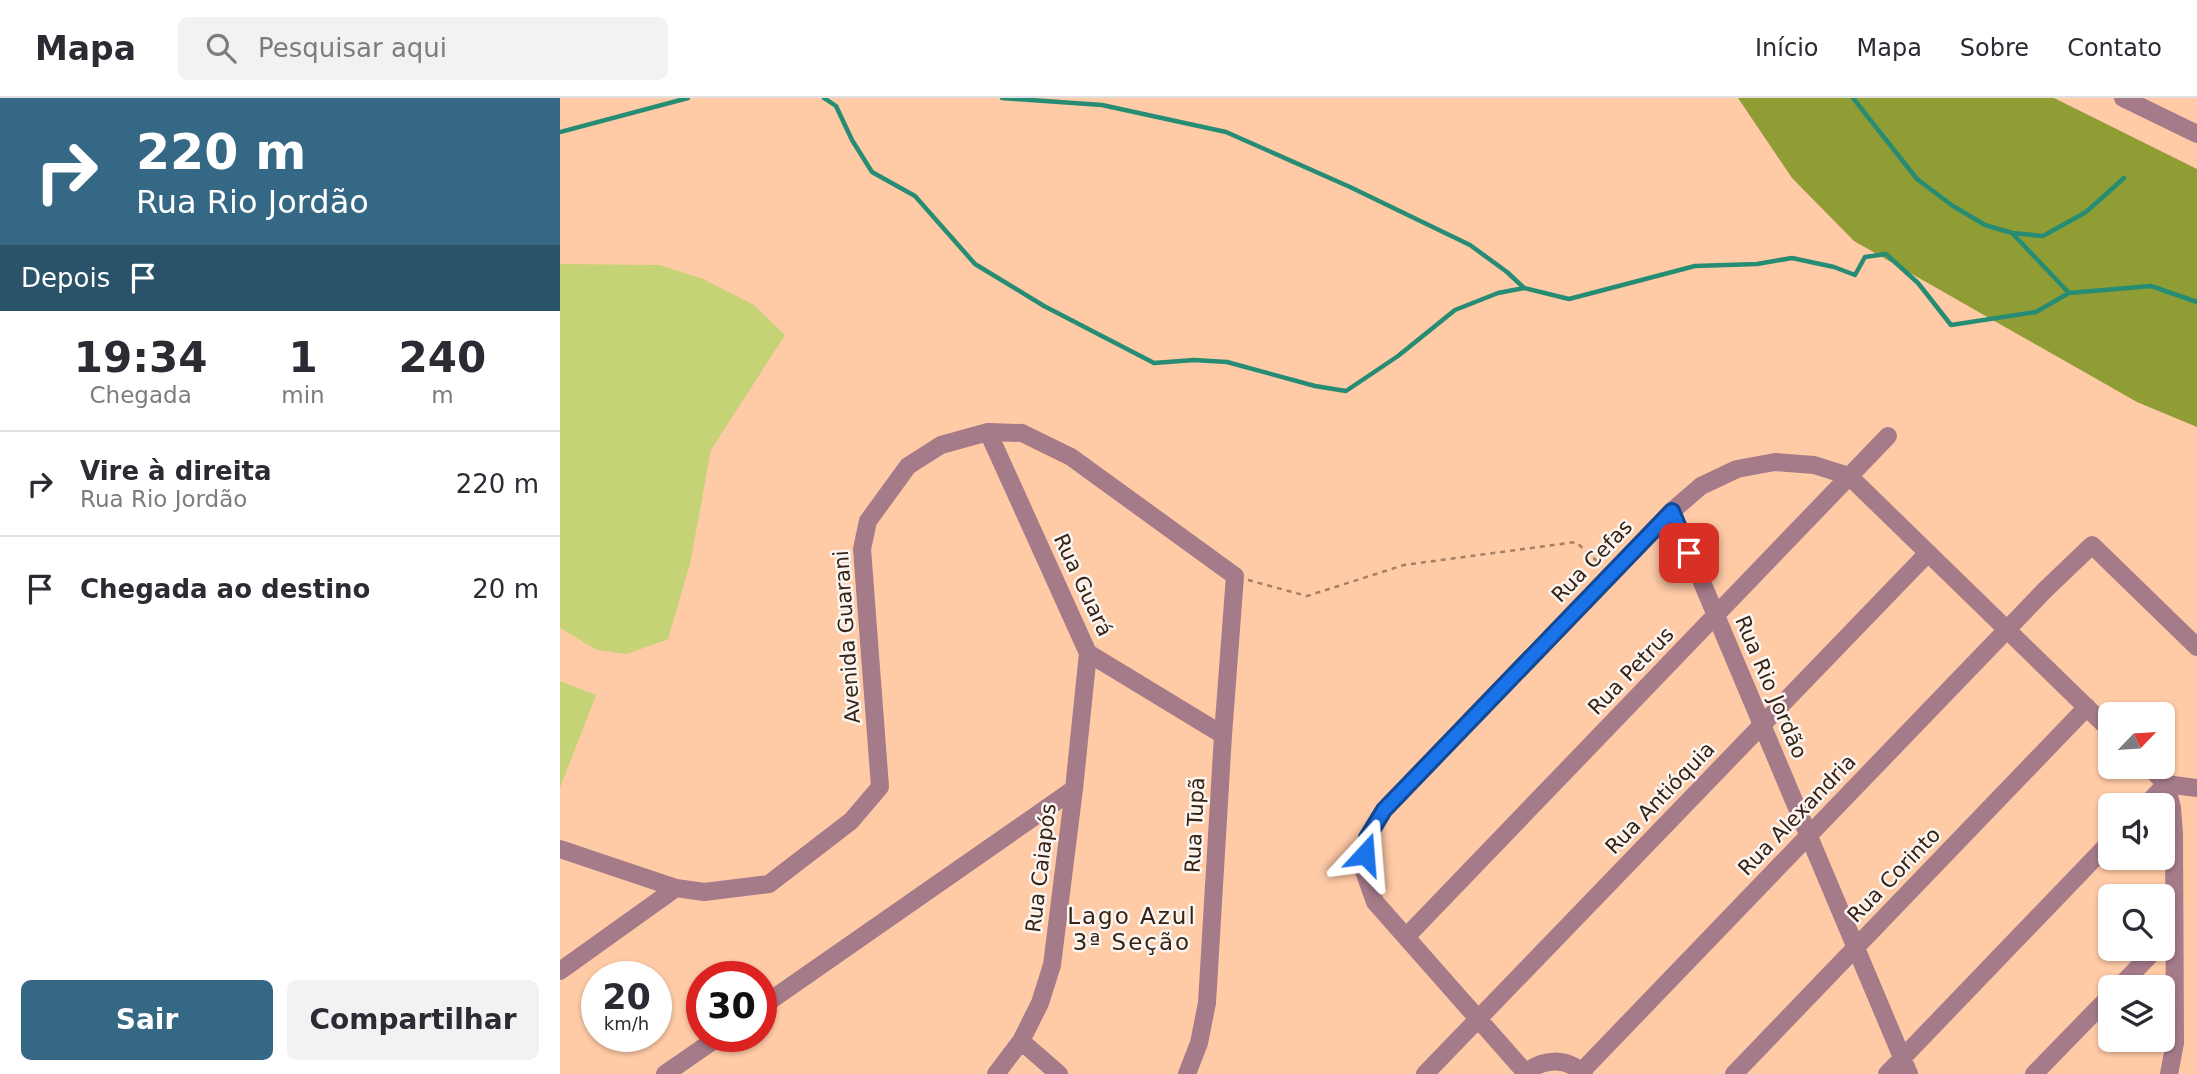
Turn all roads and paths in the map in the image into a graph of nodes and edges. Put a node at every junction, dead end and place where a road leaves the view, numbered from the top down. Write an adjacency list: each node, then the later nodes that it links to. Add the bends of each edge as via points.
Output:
1 (2123, 98): 2 (street)
2 (2197, 134)
3 (988, 432): 9 (street, Avenida Guarani, via 1022,433 1071,457); 13 (street, Rua Guará); 27 (street, Avenida Guarani, via 941,445 908,466 868,521 862,549 880,787 851,821 769,884 704,892)
4 (1888, 436): 5 (street, Rua Petrus)
5 (1850, 476): 6 (street, Rua Cefas, via 1814,465 1775,462 1737,469 1701,486); 7 (street, Rua Cefas); 10 (street, Rua Petrus)
6 (1672, 511): 8 (street, Rua Cefas); 10 (street, Rua Rio Jordão)
7 (1928, 553): 11 (street, Rua Cefas); 16 (street, Rua Antióquia)
8 (1611, 574): 9 (path, via 1576,542 1404,565 1307,596); 28 (street, Rua Cefas, via 1384,810 1367,838 1363,871 1376,902)
9 (1235, 576): 17 (street, Rua Tupã)
10 (1716, 615): 16 (street, Rua Rio Jordão); 28 (street, Rua Petrus)
11 (2007, 630): 12 (street, Rua Alexandria, via 2092,545); 14 (street, Rua Cefas); 23 (street, Rua Alexandria)
12 (2197, 647)
13 (1088, 653): 17 (street, Rua Guará); 21 (street, Rua Caiapós)
14 (2087, 707): 15 (street, Rua Cefas); 29 (street, Rua Corinto)
15 (2098, 718)
16 (1762, 725): 23 (street, Rua Rio Jordão); 36 (street, Rua Antióquia)
17 (1223, 735): 45 (street, Rua Tupã, via 1207,1003)
18 (2161, 779): 19 (street)
19 (2166, 784): 20 (street); 22 (street); 26 (street, via 2174,834)
20 (2197, 788)
21 (1074, 789): 34 (street); 37 (street, Rua Caiapós, via 1052,965)
22 (2157, 793)
23 (1808, 836): 29 (street, Rua Rio Jordão); 40 (street, Rua Alexandria)
24 (560, 849): 27 (street, Avenida Guarani)
25 (2098, 855): 39 (street)
26 (2172, 884)
27 (676, 888): 32 (street)
28 (1406, 937): 36 (street, Rua Cefas)
29 (1856, 948): 39 (street, Rua Rio Jordão); 47 (street, Rua Corinto)
30 (2144, 961): 33 (street)
31 (2170, 961): 50 (street, via 2175,1043)
32 (560, 971)
33 (2131, 975)
34 (777, 996)
35 (2098, 1008): 49 (street)
36 (1478, 1019): 41 (street, Rua Cefas); 46 (street, Rua Antióquia)
37 (1021, 1041): 43 (street, Rua Caiapós); 44 (street)
38 (697, 1052): 42 (street)
39 (1906, 1066): 48 (street)
40 (1583, 1072): 41 (street, via 1559,1061 1547,1061)
41 (1524, 1073)
42 (665, 1074)
43 (996, 1074)
44 (1059, 1074)
45 (1187, 1074)
46 (1425, 1074)
47 (1734, 1074)
48 (1887, 1074)
49 (2034, 1074)
50 (2169, 1074)

